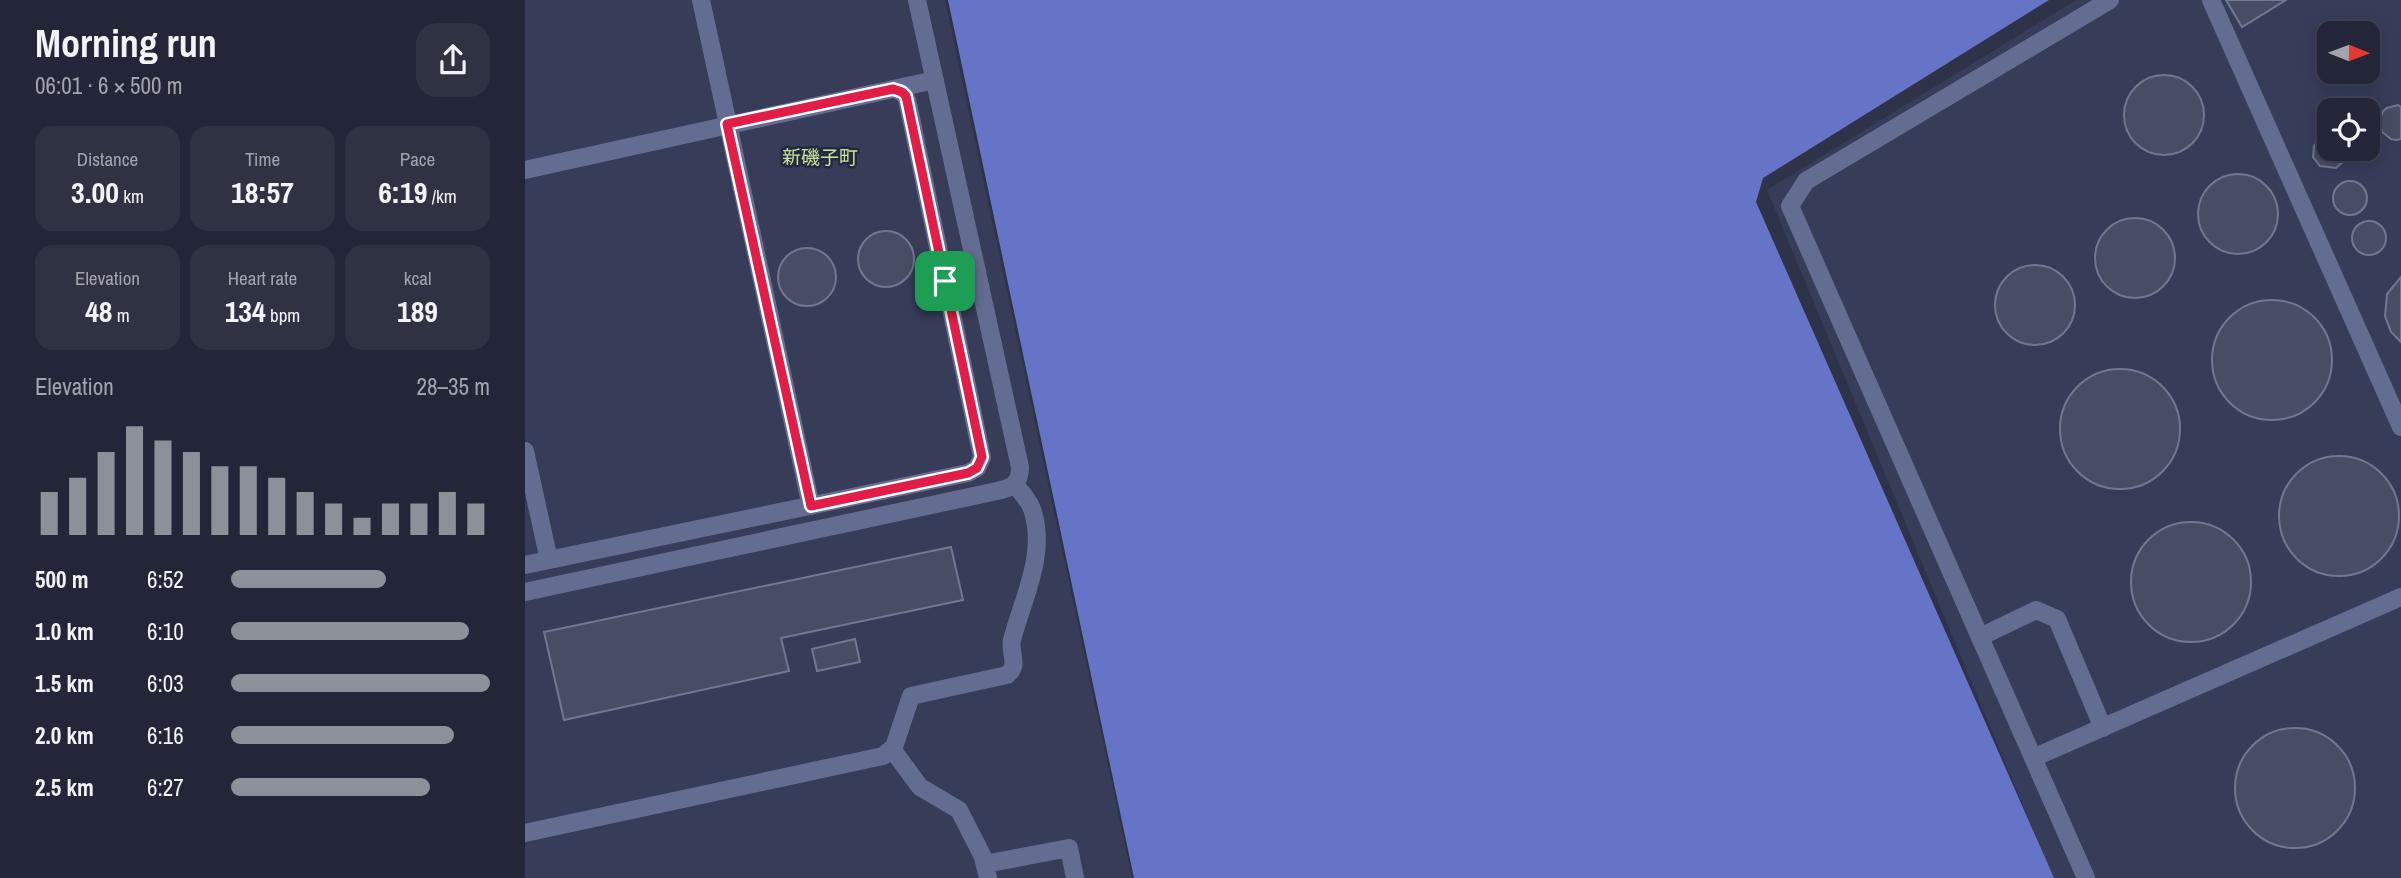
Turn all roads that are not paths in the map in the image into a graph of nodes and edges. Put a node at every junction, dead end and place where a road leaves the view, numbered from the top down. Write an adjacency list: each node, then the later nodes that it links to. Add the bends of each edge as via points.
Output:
1 (701, 0): 7 (street)
2 (917, 0): 5 (street)
3 (2110, 0): 17 (street, via 1807,181 1790,206)
4 (2211, 0): 9 (street)
5 (935, 80): 6 (street); 11 (street, via 1020,467)
6 (893, 89): 7 (street); 12 (street, via 906,96 982,457 968,473)
7 (727, 124): 8 (street); 12 (street)
8 (525, 170)
9 (2401, 427)
10 (525, 451): 13 (street)
11 (1016, 485): 15 (street); 19 (street, via 1033,509 1036,545 1027,598 1011,644 1013,671 911,696)
12 (811, 506): 13 (street)
13 (549, 561): 14 (street)
14 (525, 565)
15 (525, 593)
16 (2401, 597): 18 (street)
17 (1980, 638): 18 (street, via 2036,610 2057,619); 20 (street)
18 (2103, 728): 20 (street)
19 (893, 749): 21 (street, via 874,759); 22 (street, via 920,787 959,810)
20 (2033, 758): 24 (street)
21 (525, 833)
22 (986, 871): 23 (street, via 1069,848)
23 (1075, 878)
24 (2086, 878)

